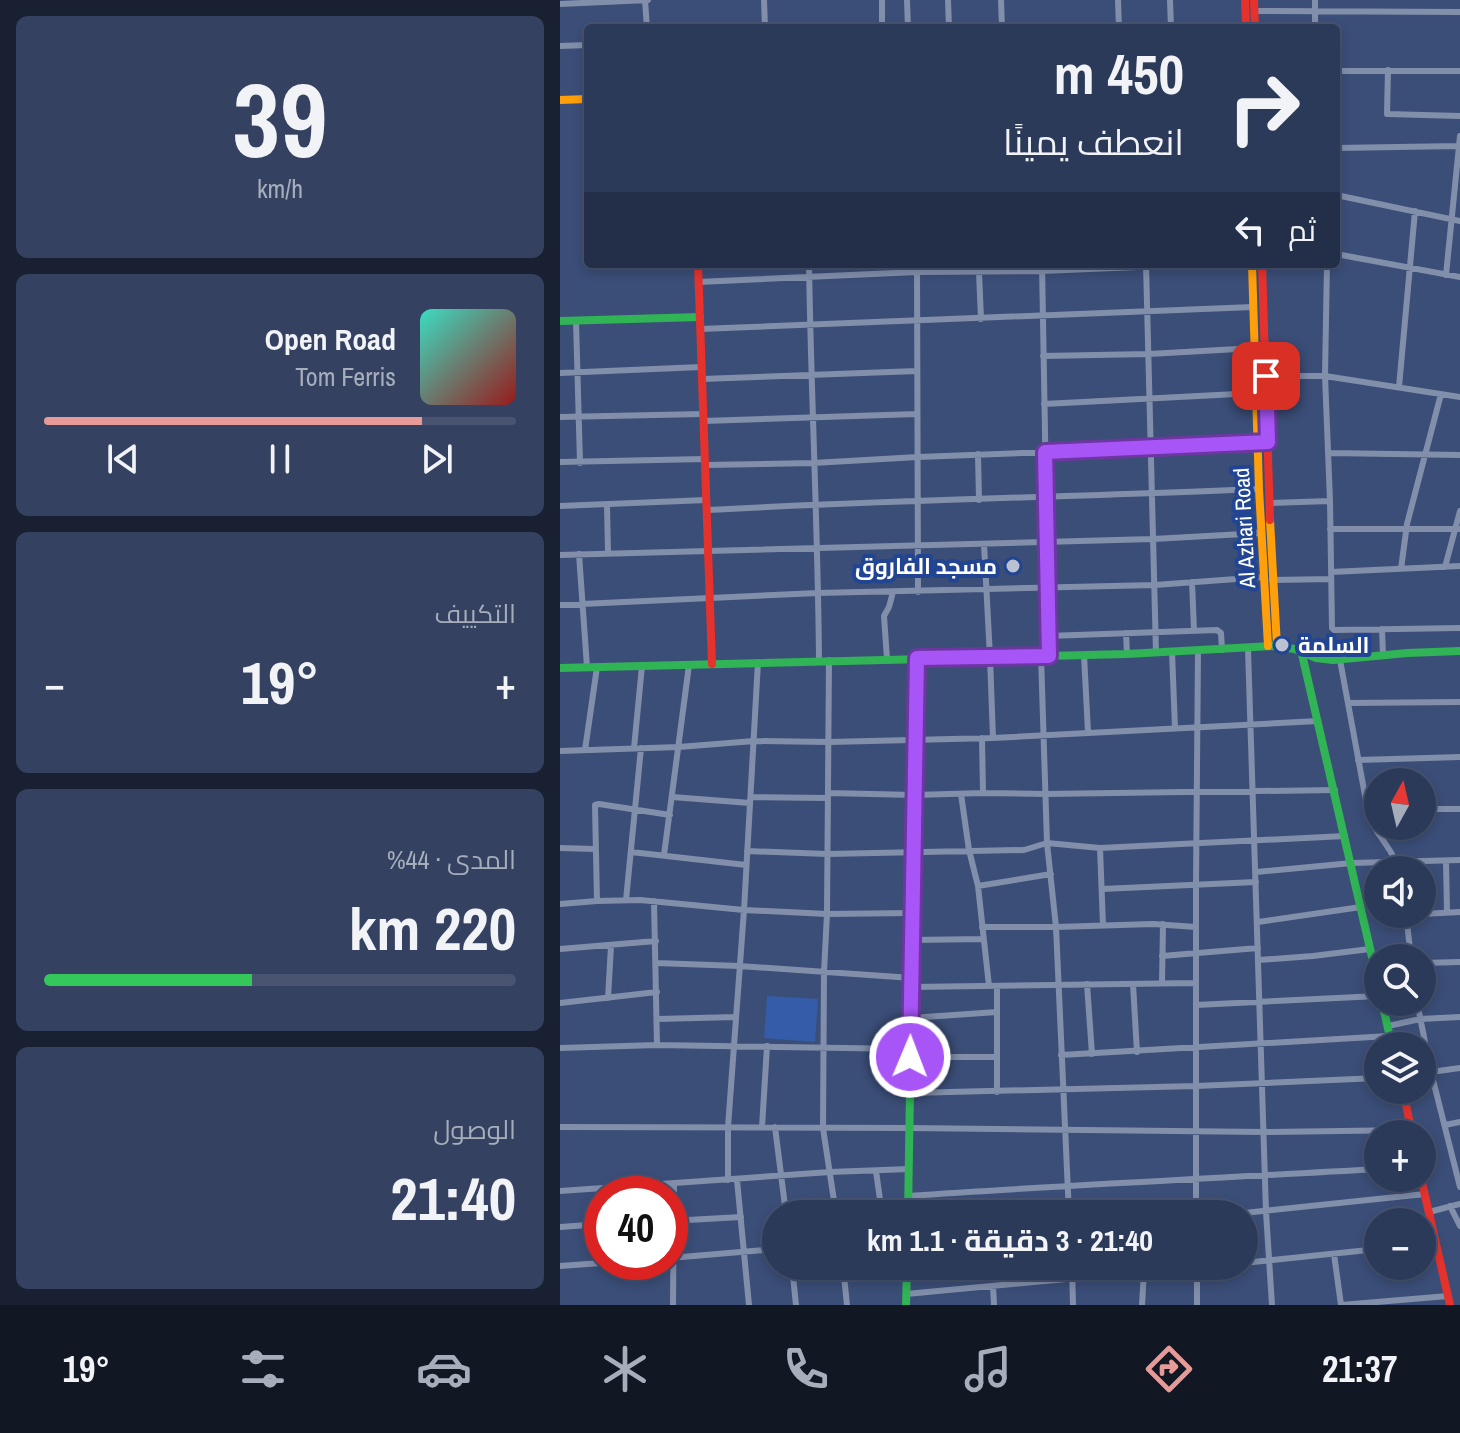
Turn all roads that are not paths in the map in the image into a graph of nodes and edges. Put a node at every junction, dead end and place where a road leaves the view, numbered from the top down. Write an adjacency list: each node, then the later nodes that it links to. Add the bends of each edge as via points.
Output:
1 (646, 0): 13 (street); 18 (street)
2 (764, 0): 19 (street)
3 (882, 0): 20 (street)
4 (907, 0): 21 (street)
5 (948, 0): 22 (street)
6 (1001, 0): 23 (street)
7 (1118, 0): 24 (street)
8 (1170, 0): 25 (street)
9 (1245, 0): 26 (street)
10 (1254, 0): 14 (street)
11 (1315, 0): 15 (street)
12 (1383, 0): 16 (street)
13 (560, 4)
14 (1254, 11): 15 (street); 27 (street)
15 (1315, 11): 16 (street); 28 (street)
16 (1384, 11): 17 (street)
17 (1460, 12)
18 (647, 24)
19 (765, 24)
20 (882, 24)
21 (908, 24)
22 (949, 24)
23 (1002, 24)
24 (1119, 24)
25 (1171, 24)
26 (1246, 24)
27 (1255, 24)
28 (1315, 24)
29 (584, 45): 30 (street)
30 (560, 46)
31 (1388, 70): 32 (street); 33 (street); 36 (street, via 1387,114)
32 (1340, 71)
33 (1460, 71)
34 (584, 99): 35 (street)
35 (560, 100)
36 (1460, 116)
37 (1460, 136): 38 (street)
38 (1459, 146): 39 (street); 42 (street)
39 (1340, 148)
40 (1340, 196): 41 (street)
41 (1415, 211): 42 (street); 52 (street)
42 (1456, 220): 54 (street)
43 (1340, 255): 52 (street)
44 (698, 268): 57 (street)
45 (809, 268): 55 (street)
46 (917, 268): 53 (street); 55 (street); 65 (street)
47 (1042, 268): 53 (street); 60 (street)
48 (1146, 268): 59 (street)
49 (1252, 268): 58 (street, Al Azhari Road)
50 (1262, 268): 76 (street, Al Azhari Road)
51 (1327, 268): 77 (street)
52 (1410, 268): 54 (street); 79 (street)
53 (979, 272): 62 (street)
54 (1446, 275): 56 (street)
55 (809, 276): 57 (street); 66 (street)
56 (1460, 277)
57 (698, 282): 61 (street)
58 (1253, 307): 59 (street); 68 (street, Al Azhari Road)
59 (1147, 310): 60 (street); 69 (street)
60 (1043, 315): 62 (street); 70 (street)
61 (700, 317): 64 (street); 67 (street)
62 (981, 319): 65 (street)
63 (560, 321): 64 (street)
64 (576, 321): 74 (street)
65 (916, 321): 66 (street); 72 (street)
66 (810, 324): 67 (street); 75 (street)
67 (700, 329): 71 (street)
68 (1255, 348): 69 (street); 80 (street, Al Azhari Road)
69 (1149, 354): 70 (street); 83 (street)
70 (1043, 356): 84 (street)
71 (701, 367): 74 (street); 78 (street)
72 (917, 371): 75 (street); 85 (street)
73 (560, 373): 74 (street)
74 (577, 373): 87 (street)
75 (811, 374): 78 (street); 89 (street)
76 (1266, 376): 77 (street); 90 (street, Al Azhari Road)
77 (1325, 376): 79 (street); 93 (street)
78 (702, 379): 88 (street)
79 (1399, 387): 81 (street)
80 (1256, 393): 83 (street); 90 (street, Al Azhari Road)
81 (1441, 394): 82 (street); 95 (street)
82 (1460, 397)
83 (1150, 399): 84 (street); 91 (street)
84 (1044, 404): 92 (street)
85 (917, 414): 89 (street); 97 (street)
86 (560, 417): 87 (street)
87 (578, 417): 88 (street); 100 (street)
88 (703, 418): 89 (street); 99 (street)
89 (812, 418): 101 (street)
90 (1263, 442): 91 (street); 102 (street, Al Azhari Road); 108 (street, Al Azhari Road)
91 (1151, 448): 92 (street); 103 (street)
92 (1045, 452): 94 (street); 104 (street)
93 (1328, 453): 95 (street); 106 (street)
94 (978, 454): 97 (street); 105 (street)
95 (1426, 455): 96 (street); 115 (street)
96 (1460, 455)
97 (918, 457): 101 (street); 107 (street)
98 (560, 462): 100 (street)
99 (705, 462): 100 (street); 101 (street); 111 (street)
100 (580, 463)
101 (813, 463): 109 (street)
102 (1259, 489): 103 (street); 117 (street, Al Azhari Road)
103 (1152, 494): 104 (street); 118 (street)
104 (1045, 498): 105 (street); 119 (street)
105 (979, 500): 107 (street)
106 (1330, 501): 108 (street); 114 (street)
107 (918, 502): 109 (street); 121 (street)
108 (1269, 503): 131 (street, Al Azhari Road)
109 (816, 504): 111 (street); 122 (street)
110 (607, 505): 111 (street); 112 (street); 124 (street)
111 (706, 505): 123 (street)
112 (560, 506)
113 (1460, 511): 116 (street)
114 (1330, 529): 115 (street); 130 (street)
115 (1406, 529): 116 (street); 129 (street)
116 (1458, 529): 128 (street)
117 (1262, 533): 118 (street); 131 (street, Al Azhari Road)
118 (1153, 539): 119 (street); 133 (street)
119 (1047, 542): 120 (street); 134 (street)
120 (984, 544): 121 (street); 135 (street)
121 (919, 545): 122 (street); 137 (street)
122 (818, 547): 123 (street); 138 (street)
123 (708, 551): 124 (street); 139 (street)
124 (608, 552): 125 (street)
125 (579, 554): 126 (street); 141 (street)
126 (560, 555)
127 (1460, 566): 128 (street)
128 (1445, 567): 129 (street)
129 (1401, 569): 130 (street)
130 (1331, 575): 131 (street); 143 (street, via 1332,629)
131 (1268, 578): 132 (street); 148 (street, Al Azhari Road)
132 (1192, 582): 133 (street); 144 (street)
133 (1155, 585): 134 (street); 145 (street)
134 (1046, 587): 135 (street); 147 (street)
135 (985, 589): 137 (street); 160 (street)
136 (893, 592): 137 (street); 138 (street); 163 (street, via 884,616)
137 (918, 592)
138 (818, 593): 139 (street); 165 (street)
139 (710, 598): 141 (street); 167 (street)
140 (560, 605): 141 (street)
141 (582, 605): 170 (street)
142 (1460, 628): 143 (street)
143 (1382, 629): 157 (street)
144 (1194, 630): 145 (street); 150 (street, via 1219,630)
145 (1156, 632): 146 (street); 155 (street)
146 (1126, 633): 147 (street); 156 (street)
147 (1048, 636): 159 (street)
148 (1272, 646): 149 (street); 151 (street)
149 (1248, 649): 150 (street); 175 (street)
150 (1222, 650): 152 (street)
151 (1301, 650): 164 (street); 174 (street)
152 (1198, 651): 154 (street); 176 (street)
153 (1460, 651): 157 (street); 162 (street)
154 (1172, 652): 155 (street); 177 (street)
155 (1156, 653): 156 (street)
156 (1127, 654): 158 (street)
157 (1383, 654): 164 (street)
158 (1084, 655): 159 (street); 178 (street)
159 (1045, 656): 160 (street); 179 (street)
160 (990, 657): 161 (street); 181 (street)
161 (917, 658): 163 (street); 182 (street)
162 (1460, 658)
163 (887, 659): 165 (street)
164 (1340, 660): 173 (street)
165 (824, 661): 166 (street); 184 (street)
166 (758, 662): 167 (street); 183 (street)
167 (712, 664): 168 (street)
168 (689, 665): 169 (street); 185 (street)
169 (642, 666): 170 (street); 186 (street)
170 (592, 667): 171 (street); 187 (street)
171 (560, 668)
172 (1460, 702): 173 (street)
173 (1348, 703): 190 (street)
174 (1318, 721): 175 (street); 191 (street)
175 (1252, 723): 176 (street); 194 (street)
176 (1198, 726): 177 (street); 193 (street)
177 (1175, 728): 178 (street)
178 (1088, 732): 179 (street)
179 (1043, 735): 181 (street); 197 (street)
180 (982, 738): 181 (street); 182 (street); 195 (street)
181 (993, 738)
182 (915, 740): 184 (street); 198 (street)
183 (754, 741): 184 (street); 185 (street); 201 (street)
184 (829, 742): 199 (street)
185 (679, 747): 186 (street); 200 (street)
186 (638, 748): 187 (street); 204 (street)
187 (585, 750): 188 (street)
188 (560, 751)
189 (1460, 757): 190 (street)
190 (1358, 760): 192 (street)
191 (1335, 790): 194 (street); 206 (street)
192 (1364, 791)
193 (1198, 792): 194 (street); 197 (street); 209 (street)
194 (1254, 792): 207 (street)
195 (983, 793): 196 (street); 197 (street)
196 (961, 794): 198 (street); 213 (street)
197 (1045, 794): 208 (street)
198 (915, 795): 199 (street); 215 (street)
199 (828, 796): 201 (street); 217 (street)
200 (672, 797): 201 (street); 205 (street)
201 (751, 800): 214 (street)
202 (1436, 809): 203 (street)
203 (1460, 809)
204 (636, 811): 205 (street); 212 (street, via 595,805); 216 (street)
205 (670, 815): 218 (street)
206 (1345, 836): 207 (street); 223 (street)
207 (1255, 841): 209 (street); 225 (street)
208 (1047, 843): 211 (street); 213 (street, via 1024,850); 226 (street)
209 (1197, 843): 211 (street); 228 (street)
210 (560, 848): 212 (street)
211 (1100, 848): 230 (street)
212 (595, 849): 232 (street)
213 (969, 850): 215 (street); 229 (street)
214 (747, 851): 217 (street); 224 (street)
215 (914, 851): 217 (street); 239 (street)
216 (631, 852): 218 (street); 231 (street)
217 (827, 854): 241 (street)
218 (664, 855): 224 (street)
219 (1460, 860): 221 (street)
220 (1436, 861): 221 (street)
221 (1446, 861): 237 (street)
222 (1364, 862): 223 (street)
223 (1352, 863): 225 (street); 235 (street)
224 (746, 865): 236 (street)
225 (1256, 872): 227 (street)
226 (1051, 874): 229 (street); 246 (street)
227 (1256, 882): 228 (street); 242 (street)
228 (1196, 885): 230 (street); 247 (street)
229 (978, 886): 245 (street)
230 (1102, 889): 244 (street)
231 (626, 900): 232 (street); 233 (street)
232 (597, 901): 234 (street)
233 (654, 901): 236 (street); 250 (street)
234 (560, 904)
235 (1361, 907): 242 (street); 251 (street)
236 (744, 910): 241 (street); 262 (street)
237 (1447, 912): 238 (street); 240 (street)
238 (1460, 912)
239 (913, 913): 241 (street); 249 (street)
240 (1436, 913)
241 (827, 914): 263 (street)
242 (1258, 922): 253 (street)
243 (1163, 924): 244 (street); 247 (street); 257 (street)
244 (1103, 925): 246 (street)
245 (982, 927): 246 (street); 248 (street)
246 (1056, 927): 267 (street)
247 (1196, 927): 256 (street)
248 (983, 939): 249 (street); 270 (street)
249 (912, 940): 264 (street)
250 (656, 941): 252 (street); 260 (street)
251 (1369, 944)
252 (611, 946): 254 (street); 273 (street)
253 (1258, 948): 256 (street); 258 (street)
254 (560, 949)
255 (1364, 950): 258 (street)
256 (1196, 954): 257 (street); 266 (street)
257 (1162, 956): 265 (street)
258 (1259, 960): 274 (street)
259 (1460, 962): 261 (street)
260 (656, 963): 262 (street); 271 (street)
261 (1436, 963)
262 (739, 966): 263 (street); 280 (street)
263 (824, 972): 264 (street); 291 (street)
264 (912, 982): 270 (street); 282 (street)
265 (1162, 983): 266 (street); 269 (street)
266 (1196, 983): 276 (street)
267 (1058, 984): 268 (street); 270 (street); 297 (street)
268 (1087, 984): 269 (street); 296 (street)
269 (1133, 984): 294 (street)
270 (993, 986): 277 (street)
271 (657, 992): 273 (street); 283 (street)
272 (1364, 997): 274 (street)
273 (608, 998): 275 (street)
274 (1260, 1002): 276 (street); 287 (street)
275 (560, 1003)
276 (1196, 1005): 292 (street)
277 (997, 1012): 282 (street); 298 (street)
278 (1385, 1016): 285 (street)
279 (1419, 1016): 284 (street)
280 (736, 1017): 283 (street); 289 (street)
281 (1460, 1017): 284 (street)
282 (911, 1018): 295 (street)
283 (657, 1019): 288 (street)
284 (1420, 1019): 285 (street); 286 (street)
285 (1388, 1031): 287 (street)
286 (1423, 1032)
287 (1261, 1043): 292 (street); 302 (street)
288 (657, 1045): 289 (street); 293 (street)
289 (734, 1045): 290 (street); 311 (street)
290 (767, 1046): 291 (street); 312 (street)
291 (823, 1047): 295 (street); 314 (street)
292 (1196, 1047): 294 (street); 303 (street)
293 (560, 1048)
294 (1137, 1052): 296 (street)
295 (910, 1053): 298 (street); 307 (street)
296 (1092, 1054): 297 (street)
297 (1061, 1055): 304 (street)
298 (996, 1057): 306 (street)
299 (1460, 1068): 300 (street)
300 (1436, 1071)
301 (1364, 1079): 302 (street)
302 (1262, 1084): 303 (street); 318 (street)
303 (1196, 1086): 304 (street); 317 (street)
304 (1064, 1090): 306 (street); 316 (street)
305 (1436, 1091): 309 (street)
306 (997, 1092): 307 (street)
307 (910, 1093): 315 (street)
308 (1460, 1122): 309 (street)
309 (1445, 1125): 331 (street)
310 (560, 1127): 311 (street)
311 (728, 1127): 312 (street); 326 (street)
312 (762, 1127): 313 (street)
313 (775, 1127): 314 (street); 324 (street)
314 (823, 1128): 315 (street); 323 (street)
315 (909, 1128): 316 (street); 320 (street)
316 (1066, 1130): 317 (street); 330 (street)
317 (1196, 1131): 318 (street); 328 (street)
318 (1264, 1132): 319 (street); 325 (street)
319 (1364, 1132)
320 (909, 1169): 322 (street); 335 (street)
321 (1364, 1170): 325 (street)
322 (876, 1171): 323 (street); 338 (street)
323 (830, 1172): 324 (street); 337 (street)
324 (780, 1176): 327 (street); 336 (street)
325 (1265, 1176): 328 (street); 346 (street)
326 (728, 1180): 327 (street); 329 (street)
327 (737, 1180): 348 (street)
328 (1196, 1180): 330 (street); 341 (street)
329 (688, 1182)
330 (1068, 1185): 335 (street); 340 (street)
331 (1460, 1187)
332 (560, 1191): 333 (street)
333 (584, 1191)
334 (1425, 1194): 344 (street); 346 (street)
335 (908, 1196): 339 (street)
336 (784, 1200)
337 (834, 1200)
338 (880, 1200)
339 (908, 1200)
340 (1069, 1200)
341 (1196, 1200)
342 (1460, 1204): 343 (street)
343 (1450, 1206): 345 (street); 351 (street)
344 (1428, 1208)
345 (1436, 1210)
346 (1266, 1212): 347 (street); 359 (street)
347 (1258, 1213)
348 (741, 1217): 349 (street); 356 (street)
349 (688, 1220)
350 (584, 1225): 352 (street)
351 (1460, 1226)
352 (560, 1227)
353 (1436, 1243): 374 (street)
354 (762, 1250): 356 (street)
355 (1364, 1251): 357 (street)
356 (744, 1252): 358 (street); 376 (street)
357 (1334, 1254): 359 (street); 373 (street, via 1341,1305)
358 (688, 1257)
359 (1270, 1260): 360 (street); 384 (street)
360 (1258, 1261)
361 (584, 1264): 362 (street)
362 (560, 1266)
363 (672, 1280): 375 (street)
364 (793, 1280): 377 (street)
365 (844, 1280): 378 (street)
366 (906, 1280): 372 (street)
367 (1052, 1280): 371 (street)
368 (1072, 1280): 381 (street)
369 (1143, 1280): 382 (street)
370 (1197, 1280): 383 (street)
371 (993, 1286): 372 (street); 380 (street)
372 (906, 1294): 379 (street)
373 (1437, 1297): 374 (street); 385 (street)
374 (1449, 1300)
375 (673, 1305)
376 (749, 1305)
377 (796, 1305)
378 (847, 1305)
379 (906, 1305)
380 (994, 1305)
381 (1073, 1305)
382 (1142, 1305)
383 (1197, 1305)
384 (1272, 1305)
385 (1439, 1305)

